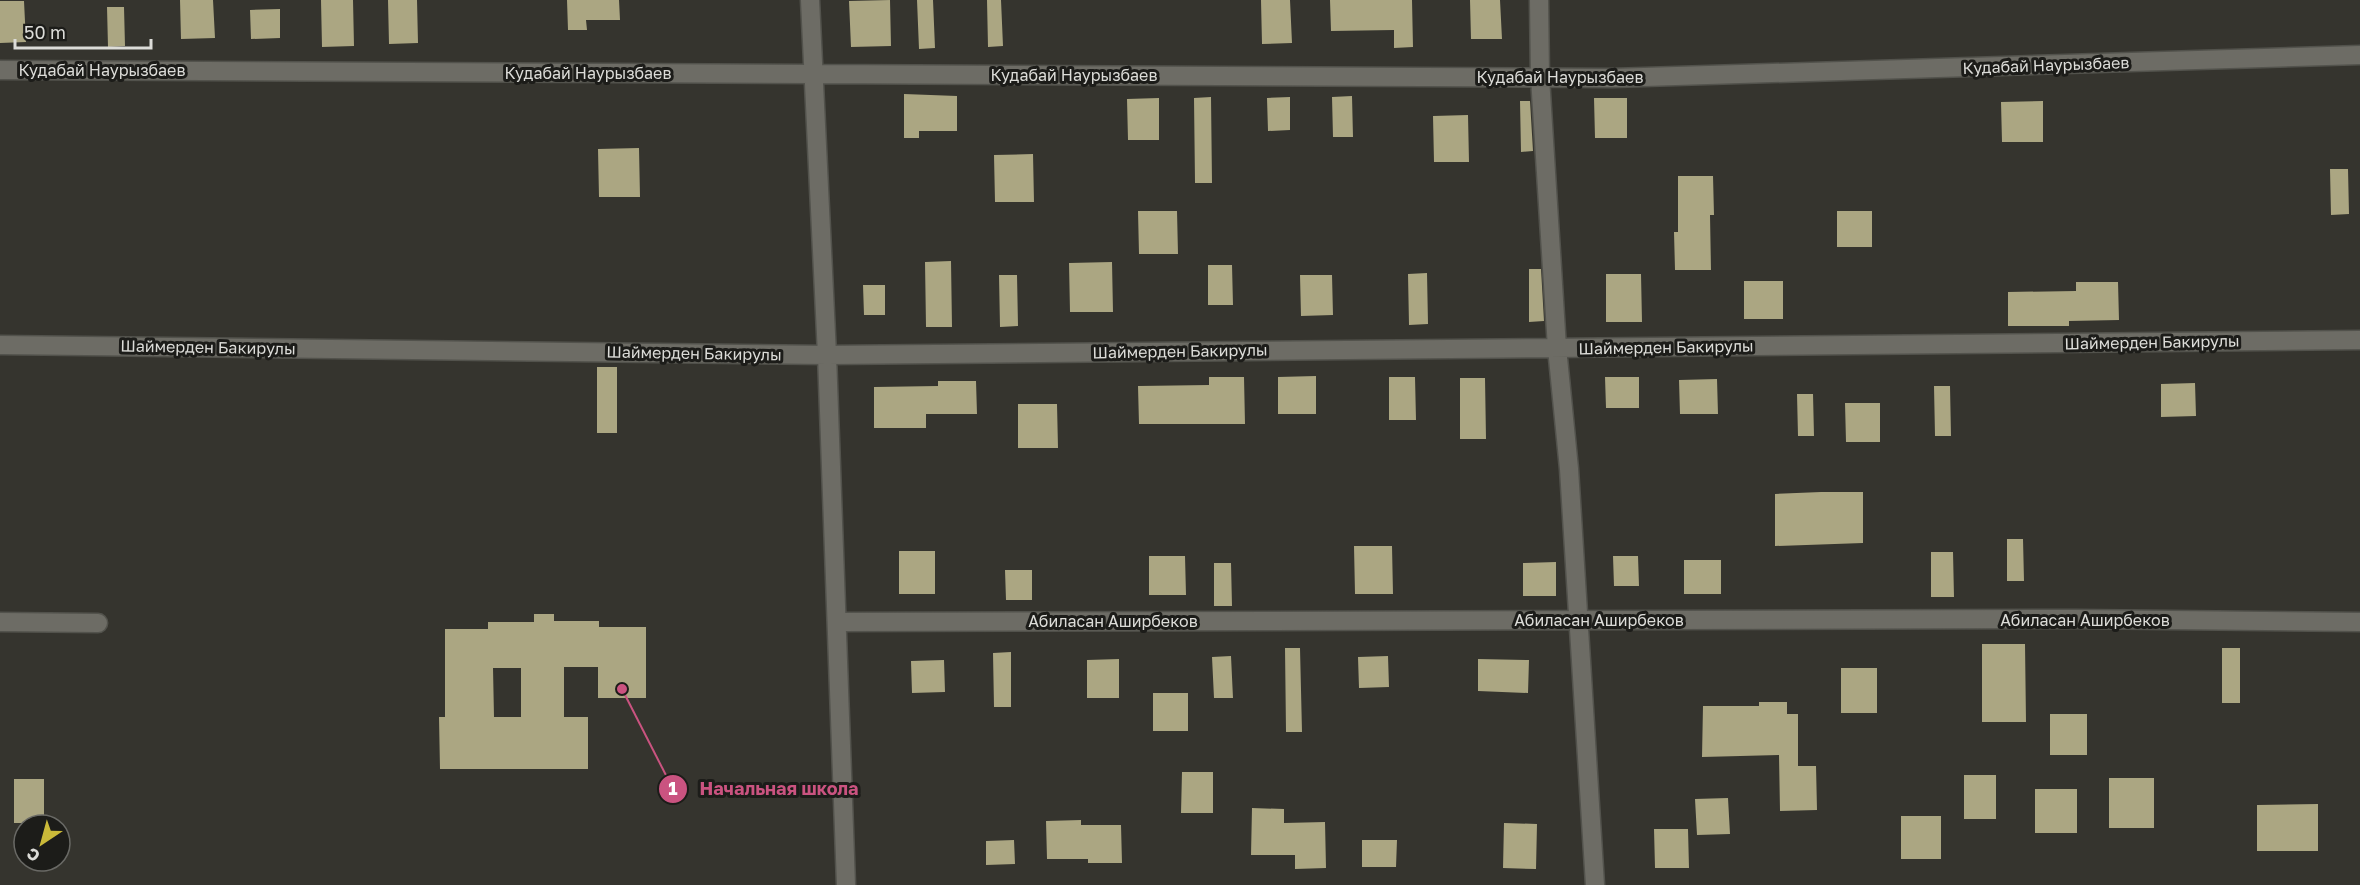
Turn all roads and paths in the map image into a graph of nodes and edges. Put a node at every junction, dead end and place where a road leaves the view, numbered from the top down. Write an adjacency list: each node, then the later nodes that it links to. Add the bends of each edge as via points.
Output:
1 (810, 0): 5 (street)
2 (1539, 0): 6 (street)
3 (2360, 55): 6 (street, Кудабай Наурызбаев)
4 (0, 70): 5 (street, Кудабай Наурызбаев)
5 (813, 74): 6 (street, Кудабай Наурызбаев); 10 (street)
6 (1540, 77): 9 (street)
7 (2360, 340): 9 (street, Шаймерден Бакирулы)
8 (0, 345): 10 (street, Шаймерден Бакирулы)
9 (1557, 348): 10 (street, Шаймерден Бакирулы); 11 (street, via 1569,469)
10 (827, 355): 13 (street)
11 (1577, 620): 13 (street, Абиласан Аширбеков); 14 (street, Абиласан Аширбеков); 17 (street)
12 (0, 622): 15 (street)
13 (838, 622): 16 (street)
14 (2360, 622)
15 (98, 623)
16 (846, 885)
17 (1595, 885)

